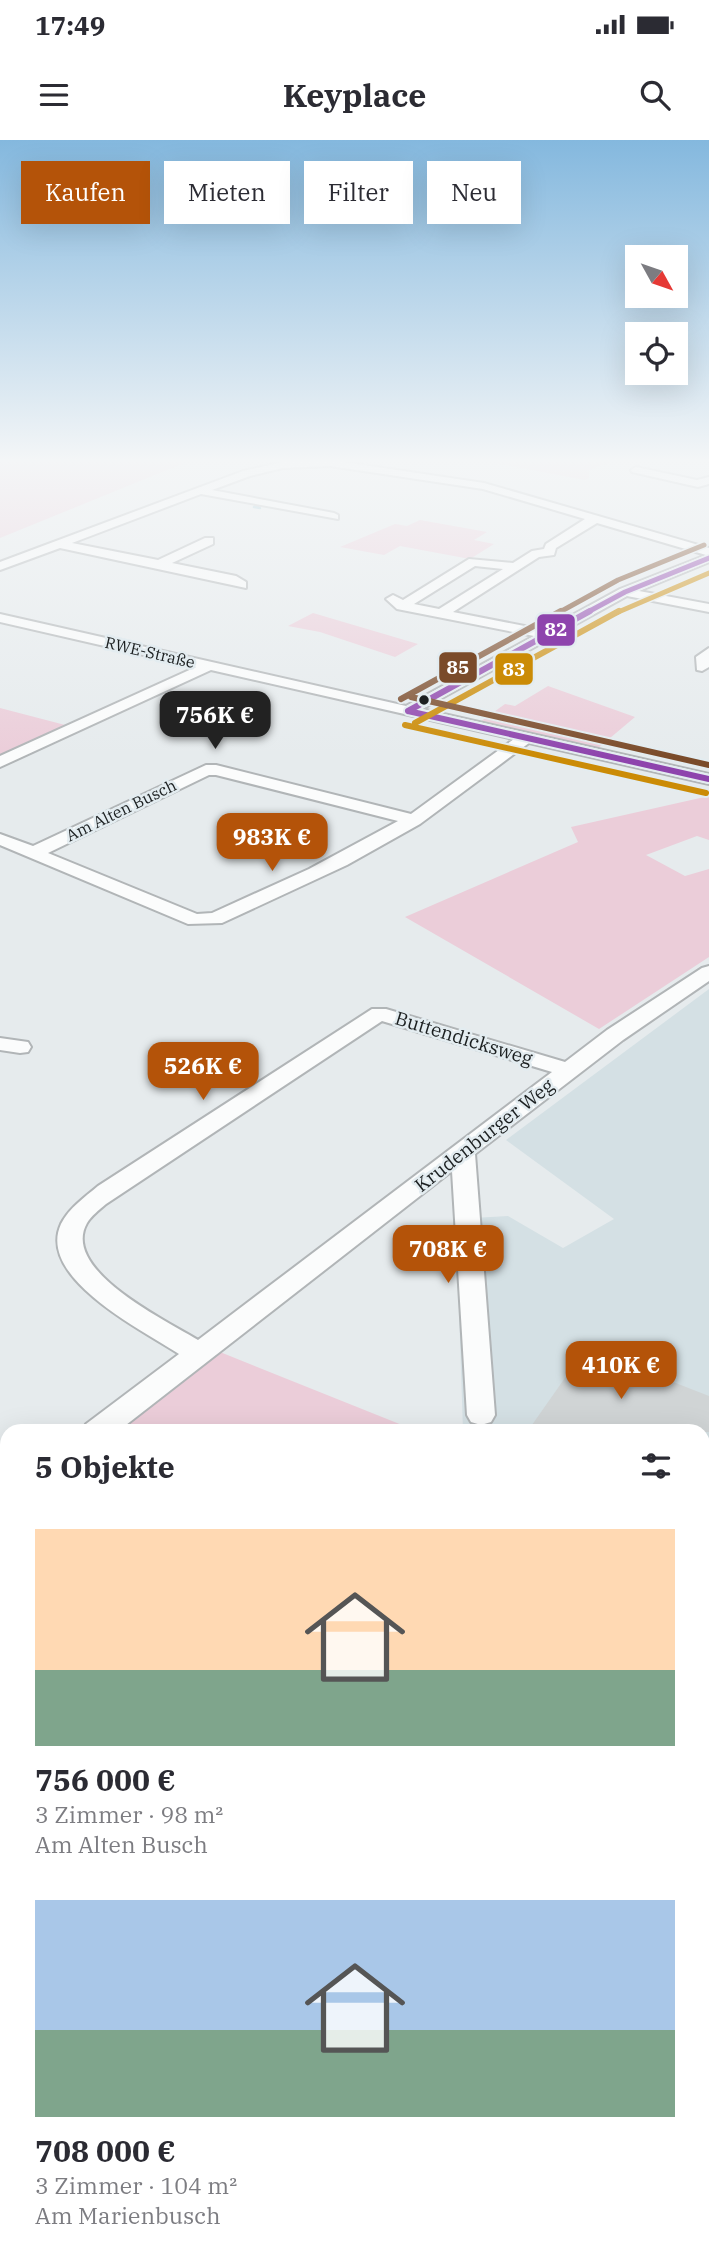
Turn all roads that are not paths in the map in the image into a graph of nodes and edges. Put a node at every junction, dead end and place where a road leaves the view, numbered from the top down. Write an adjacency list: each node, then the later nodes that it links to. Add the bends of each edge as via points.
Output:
1 (21, 558): 7 (street)
2 (128, 558): 6 (street)
3 (175, 558): 6 (street)
4 (530, 558): 8 (street)
5 (709, 558): 10 (street)
6 (161, 565): 9 (street, via 232,579)
7 (0, 566)
8 (515, 567): 12 (street); 12 (street, via 473,562 397,602)
9 (241, 586)
10 (625, 592): 11 (street); 14 (street)
11 (709, 608)
12 (441, 614): 14 (street)
13 (0, 618): 16 (street, RWE-Straße)
14 (547, 635): 18 (street)
15 (709, 652): 17 (street)
16 (209, 666): 18 (street, RWE-Straße); 20 (street)
17 (702, 667)
18 (408, 710): 19 (street, RWE-Straße)
19 (526, 738): 21 (street, RWE-Straße); 22 (street)
20 (0, 762)
21 (709, 779)
22 (414, 820): 24 (street, Am Alten Busch, via 206,770); 24 (street, via 287,888 203,921)
23 (0, 839): 24 (street)
24 (33, 853)
25 (709, 972): 26 (street, Krudenburger Weg)
26 (568, 1070): 27 (street, Krudenburger Weg); 28 (street, Buttendicksweg, via 379,1013 107,1191 73,1226 72,1254 78,1268 105,1293)
27 (463, 1152): 28 (street, Krudenburger Weg); 29 (street)
28 (199, 1354): 30 (street, Krudenburger Weg)
29 (481, 1415)
30 (107, 1424)

